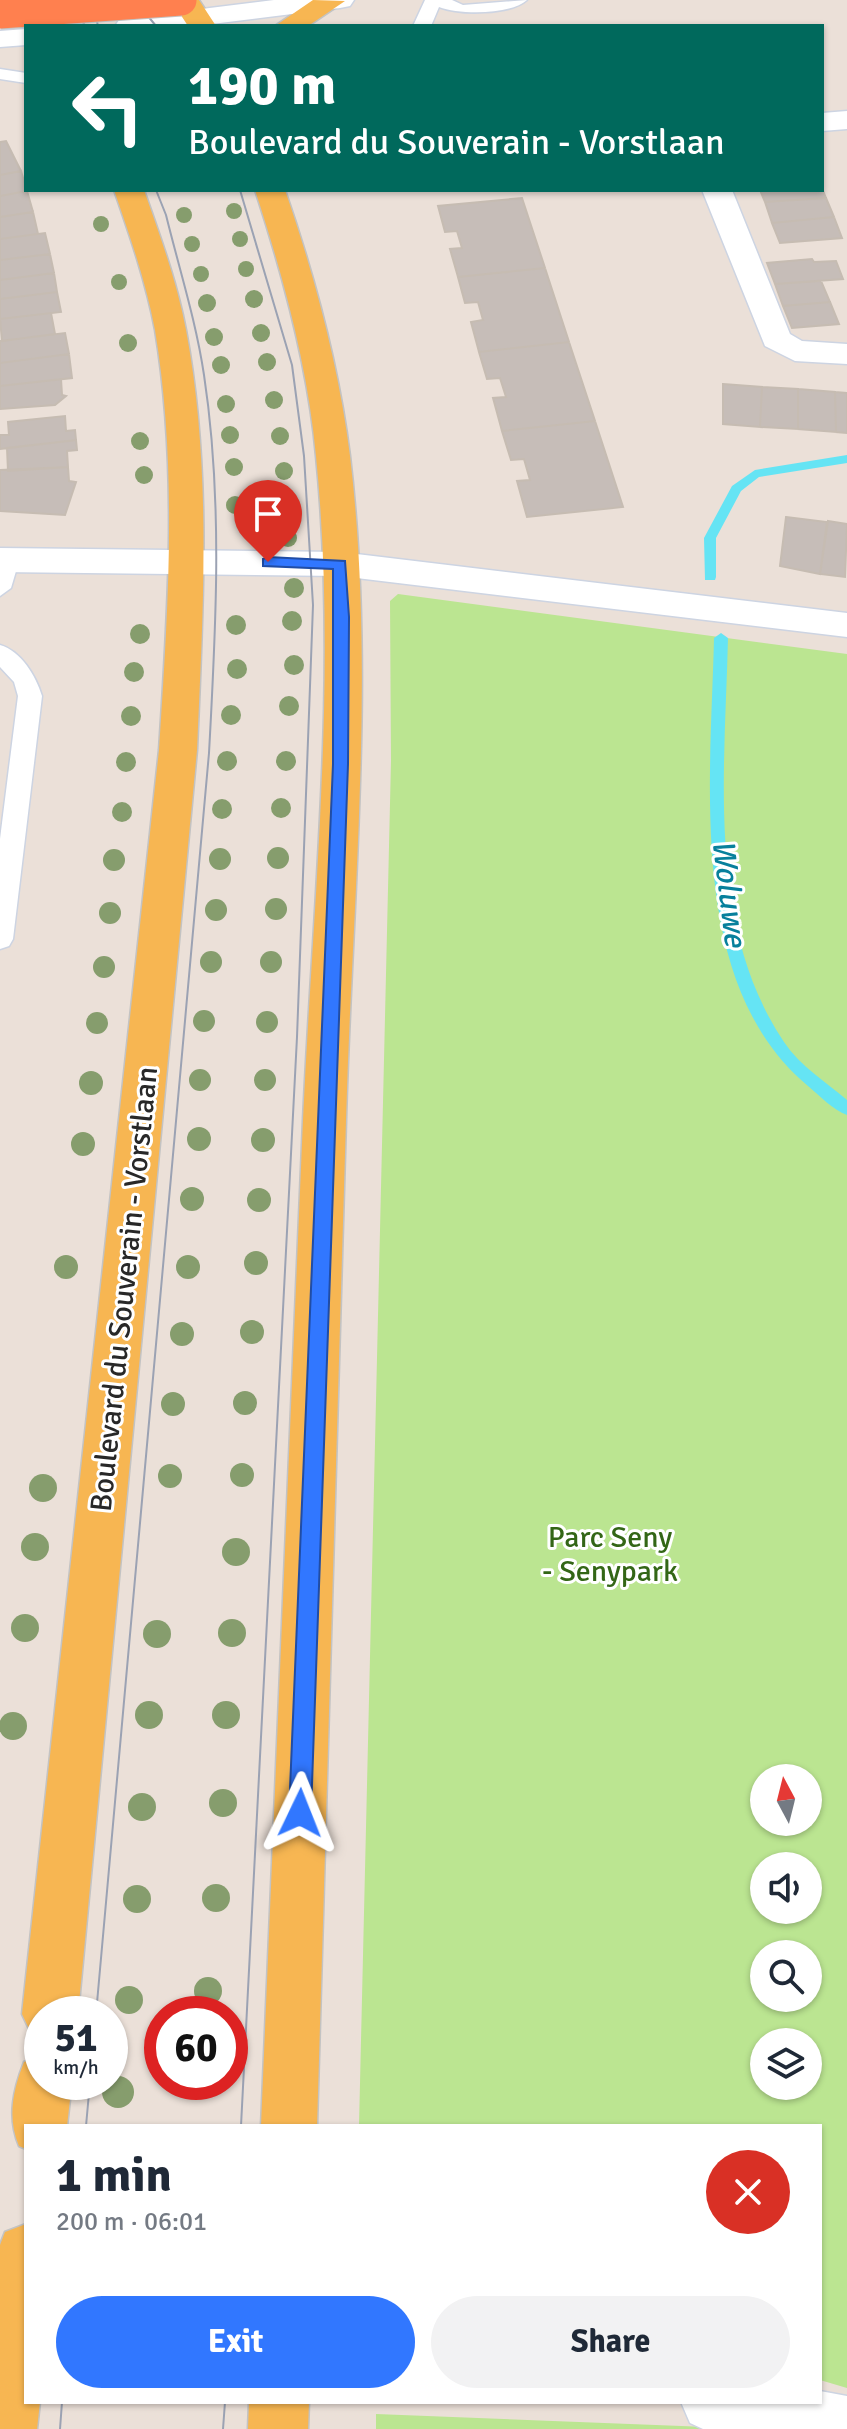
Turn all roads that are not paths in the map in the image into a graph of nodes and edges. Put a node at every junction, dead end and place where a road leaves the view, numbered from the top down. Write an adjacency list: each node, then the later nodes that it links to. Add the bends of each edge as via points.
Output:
1 (37, 0): 8 (main road)
2 (435, 0): 7 (lane); 11 (lane)
3 (518, 0): 7 (lane)
4 (336, 1): 5 (street); 10 (main road)
5 (191, 11): 6 (highway, bridge); 9 (street)
6 (0, 13)
7 (466, 18)
8 (51, 24)
9 (137, 24)
10 (293, 24)
11 (423, 24)
12 (24, 37): 13 (street)
13 (0, 39)
14 (0, 74): 15 (lane)
15 (24, 78)
16 (847, 120): 17 (street)
17 (824, 122)
18 (130, 192): 22 (main road, Boulevard du Souverain - Vorstlaan, via 143,224 179,374 188,463)
19 (271, 192): 23 (main road, via 325,409)
20 (718, 192): 21 (street, via 776,339 795,351)
21 (847, 354)
22 (188, 564): 23 (street); 24 (street); 28 (main road, Boulevard du Souverain - Vorstlaan, via 178,750)
23 (340, 564): 25 (street); 31 (main road, via 341,764)
24 (3, 570)
25 (847, 625)
26 (0, 653): 27 (lane, via 25,679 30,696)
27 (0, 939)
28 (52, 1996)
29 (42, 2100): 30 (main road)
30 (39, 2124)
31 (289, 2124)
32 (24, 2272): 33 (main road)
33 (11, 2392)
34 (279, 2404): 37 (main road)
35 (722, 2404): 36 (street)
36 (847, 2426)
37 (278, 2429)

